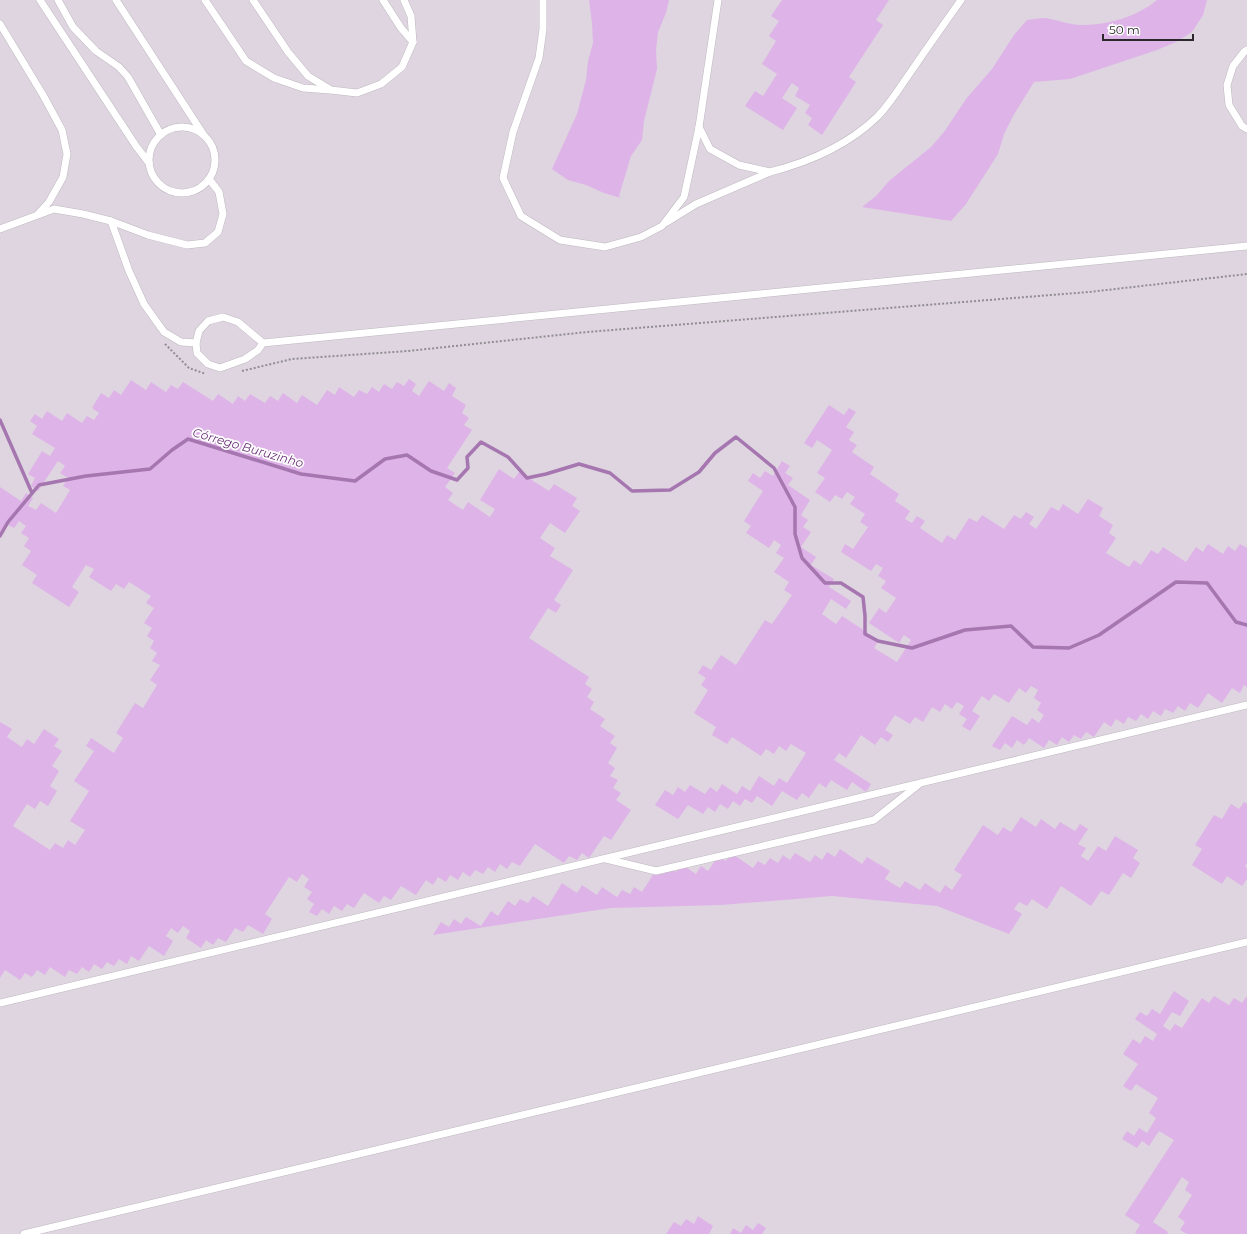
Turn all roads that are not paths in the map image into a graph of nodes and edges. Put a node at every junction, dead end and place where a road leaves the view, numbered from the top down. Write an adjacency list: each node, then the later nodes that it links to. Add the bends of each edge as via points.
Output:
1 (40, 0): 19 (lane)
2 (58, 0): 17 (lane, via 73,27 128,78)
3 (116, 0): 18 (lane)
4 (205, 0): 14 (lane, via 246,61 274,78 303,88)
5 (253, 0): 14 (lane, via 288,52 308,76)
6 (383, 0): 12 (lane)
7 (404, 0): 12 (lane, via 411,16)
8 (543, 0): 24 (lane, via 539,58 513,132 504,178 521,216 560,240 605,247 640,237)
9 (718, 0): 15 (lane)
10 (961, 0): 20 (lane, via 878,116 853,137 820,156)
11 (0, 24): 22 (lane, via 44,95 62,130 67,154 63,177 49,202)
12 (413, 42): 14 (lane, via 402,67 381,84 357,92)
13 (1247, 50): 16 (lane, via 1233,66 1227,85 1229,105 1242,126)
14 (332, 90)
15 (699, 127): 20 (lane, via 710,149 739,165); 24 (lane, via 684,197)
16 (1247, 129)
17 (161, 135): 18 (lane, via 183,128); 19 (lane, via 152,147)
18 (204, 136): 21 (lane, via 214,156)
19 (149, 162): 21 (lane, via 154,178 173,192 189,192)
20 (770, 172): 24 (lane, via 696,204)
21 (209, 179): 23 (lane, via 219,192 223,214 218,232 205,243 187,245)
22 (38, 215): 23 (lane, via 54,209); 25 (lane)
23 (111, 221): 27 (lane, via 144,304 164,332 181,342)
24 (662, 226)
25 (0, 229)
26 (1247, 246): 28 (lane)
27 (196, 343): 28 (lane, via 197,353 202,359 220,368 245,359); 28 (lane, via 199,331 208,321 223,317 238,322)
28 (263, 343)
29 (1247, 705): 30 (lane)
30 (921, 783): 31 (lane); 31 (lane, via 874,820 656,871)
31 (604, 858): 33 (lane)
32 (1247, 942): 34 (lane)
33 (0, 1003)
34 (24, 1234)

